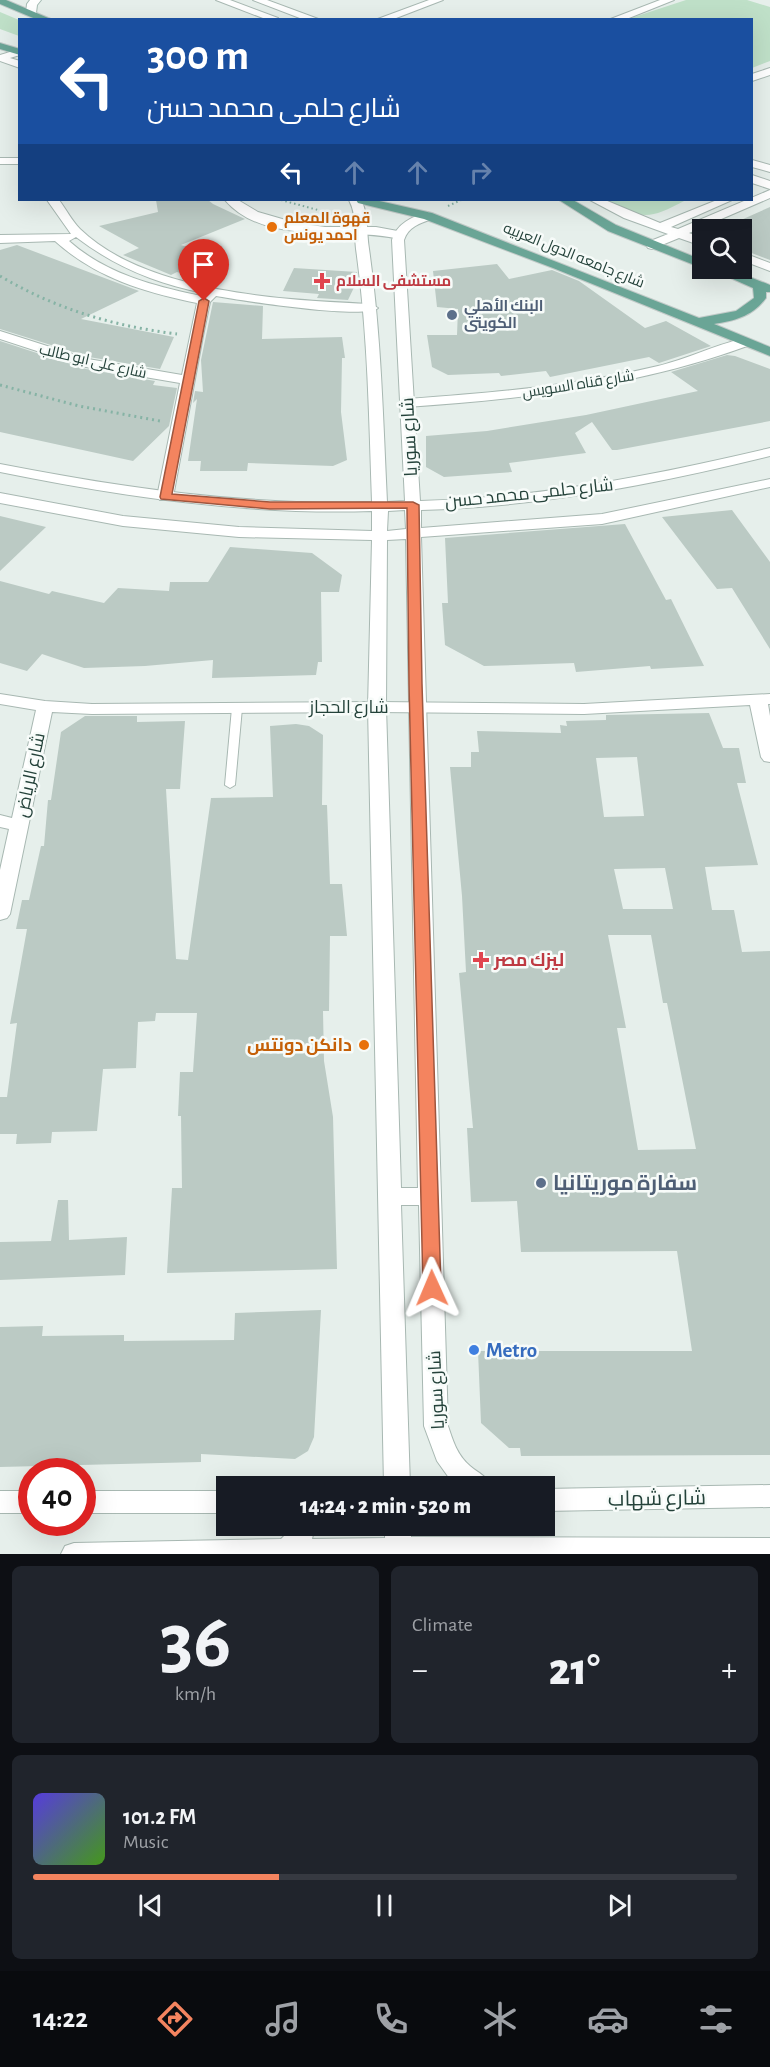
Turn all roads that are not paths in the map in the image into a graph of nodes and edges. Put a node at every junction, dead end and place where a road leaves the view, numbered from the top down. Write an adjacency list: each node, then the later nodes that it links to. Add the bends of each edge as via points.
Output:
1 (36, 0): 7 (street)
2 (221, 0): 9 (street)
3 (258, 0): 10 (street)
4 (438, 0): 11 (street)
5 (669, 0): 12 (street)
6 (0, 2): 7 (main road)
7 (31, 13): 8 (main road)
8 (43, 18)
9 (272, 18)
10 (310, 18)
11 (386, 18)
12 (619, 18)
13 (0, 46): 14 (main road)
14 (18, 52)
15 (18, 52): 16 (street)
16 (0, 58): 17 (street)
17 (18, 64)
18 (770, 71): 19 (street)
19 (753, 78)
20 (0, 161): 21 (street)
21 (18, 161)
22 (753, 163): 23 (street)
23 (770, 169)
24 (0, 172): 25 (street)
25 (18, 172)
26 (753, 179): 27 (street)
27 (769, 186): 28 (street); 29 (street)
28 (753, 189)
29 (753, 195)
30 (53, 201): 42 (street, via 60,216)
31 (233, 201): 36 (street, via 287,224 318,229)
32 (566, 201): 45 (main road)
33 (598, 201): 38 (street)
34 (724, 201): 38 (street)
35 (741, 201): 39 (street)
36 (360, 212): 37 (main road, شارع جامعه الدول العربيه); 40 (street, via 381,231); 52 (street, شارع سوريا)
37 (428, 216): 40 (street, via 409,224); 53 (main road, شارع جامعه الدول العربيه)
38 (660, 227): 39 (street)
39 (680, 234): 44 (street); 45 (street)
40 (399, 235): 58 (street, شارع سوريا)
41 (58, 237): 42 (street); 43 (street); 51 (street, via 71,251 112,275 139,285)
42 (80, 237): 51 (street, via 132,267)
43 (0, 238)
44 (692, 238)
45 (652, 245): 46 (main road)
46 (692, 260)
47 (752, 260): 48 (street)
48 (770, 267)
49 (744, 279): 50 (main road)
50 (765, 287): 53 (main road, via 749,310)
51 (208, 296): 52 (street); 57 (street)
52 (371, 308): 66 (street, شارع سوريا)
53 (697, 322): 55 (main road, شارع جامعه الدول العربيه)
54 (0, 335): 57 (street, شارع على ابو طالب, via 86,363)
55 (745, 342): 56 (main road, شارع جامعه الدول العربيه); 58 (street, شارع قناه السويس, via 681,364 617,379 537,392)
56 (770, 352)
57 (188, 381): 63 (street)
58 (406, 403): 65 (street, شارع سوريا)
59 (770, 452): 65 (street, شارع حلمى محمد حسن, via 616,484)
60 (0, 468): 61 (street, شارع حلمى محمد حسن)
61 (33, 475): 63 (street, شارع حلمى محمد حسن); 64 (street, via 10,485)
62 (770, 483): 67 (street, شارع حلمى محمد حسن, via 602,519)
63 (165, 497): 66 (street, شارع حلمى محمد حسن, via 270,505)
64 (4, 499): 68 (street, شارع حلمى محمد حسن, via 178,527)
65 (413, 505): 66 (street, شارع حلمى محمد حسن); 67 (street, شارع سوريا)
66 (380, 506): 68 (street, شارع سوريا)
67 (412, 535): 68 (street, شارع حلمى محمد حسن); 73 (street, شارع سوريا)
68 (380, 536): 72 (street, شارع سوريا)
69 (0, 699): 71 (street, شارع الحجاز)
70 (764, 699): 73 (street, شارع الحجاز, via 584,709); 75 (street)
71 (45, 706): 74 (street, شارع الحجاز); 78 (street, شارع الرياض)
72 (377, 706): 73 (street, شارع الحجاز); 74 (street, شارع الحجاز); 81 (street, شارع سوريا)
73 (416, 706): 80 (street, شارع سوريا)
74 (237, 708): 76 (lane)
75 (770, 757)
76 (230, 785)
77 (0, 821): 78 (street)
78 (19, 825): 79 (street, شارع الرياض)
79 (0, 914)
80 (430, 1196): 81 (street); 83 (street, شارع سوريا, via 436,1426 443,1452)
81 (390, 1197): 82 (street, شارع سوريا)
82 (397, 1476)
83 (462, 1476)
84 (770, 1496): 85 (street, شارع شهاب)
85 (555, 1500)
86 (0, 1502): 87 (street)
87 (18, 1502)
88 (96, 1502): 89 (street)
89 (216, 1502)
90 (300, 1536): 94 (street)
91 (399, 1543): 93 (street); 94 (street)
92 (770, 1549): 93 (street)
93 (513, 1550)
94 (287, 1551): 95 (street)
95 (74, 1554)

